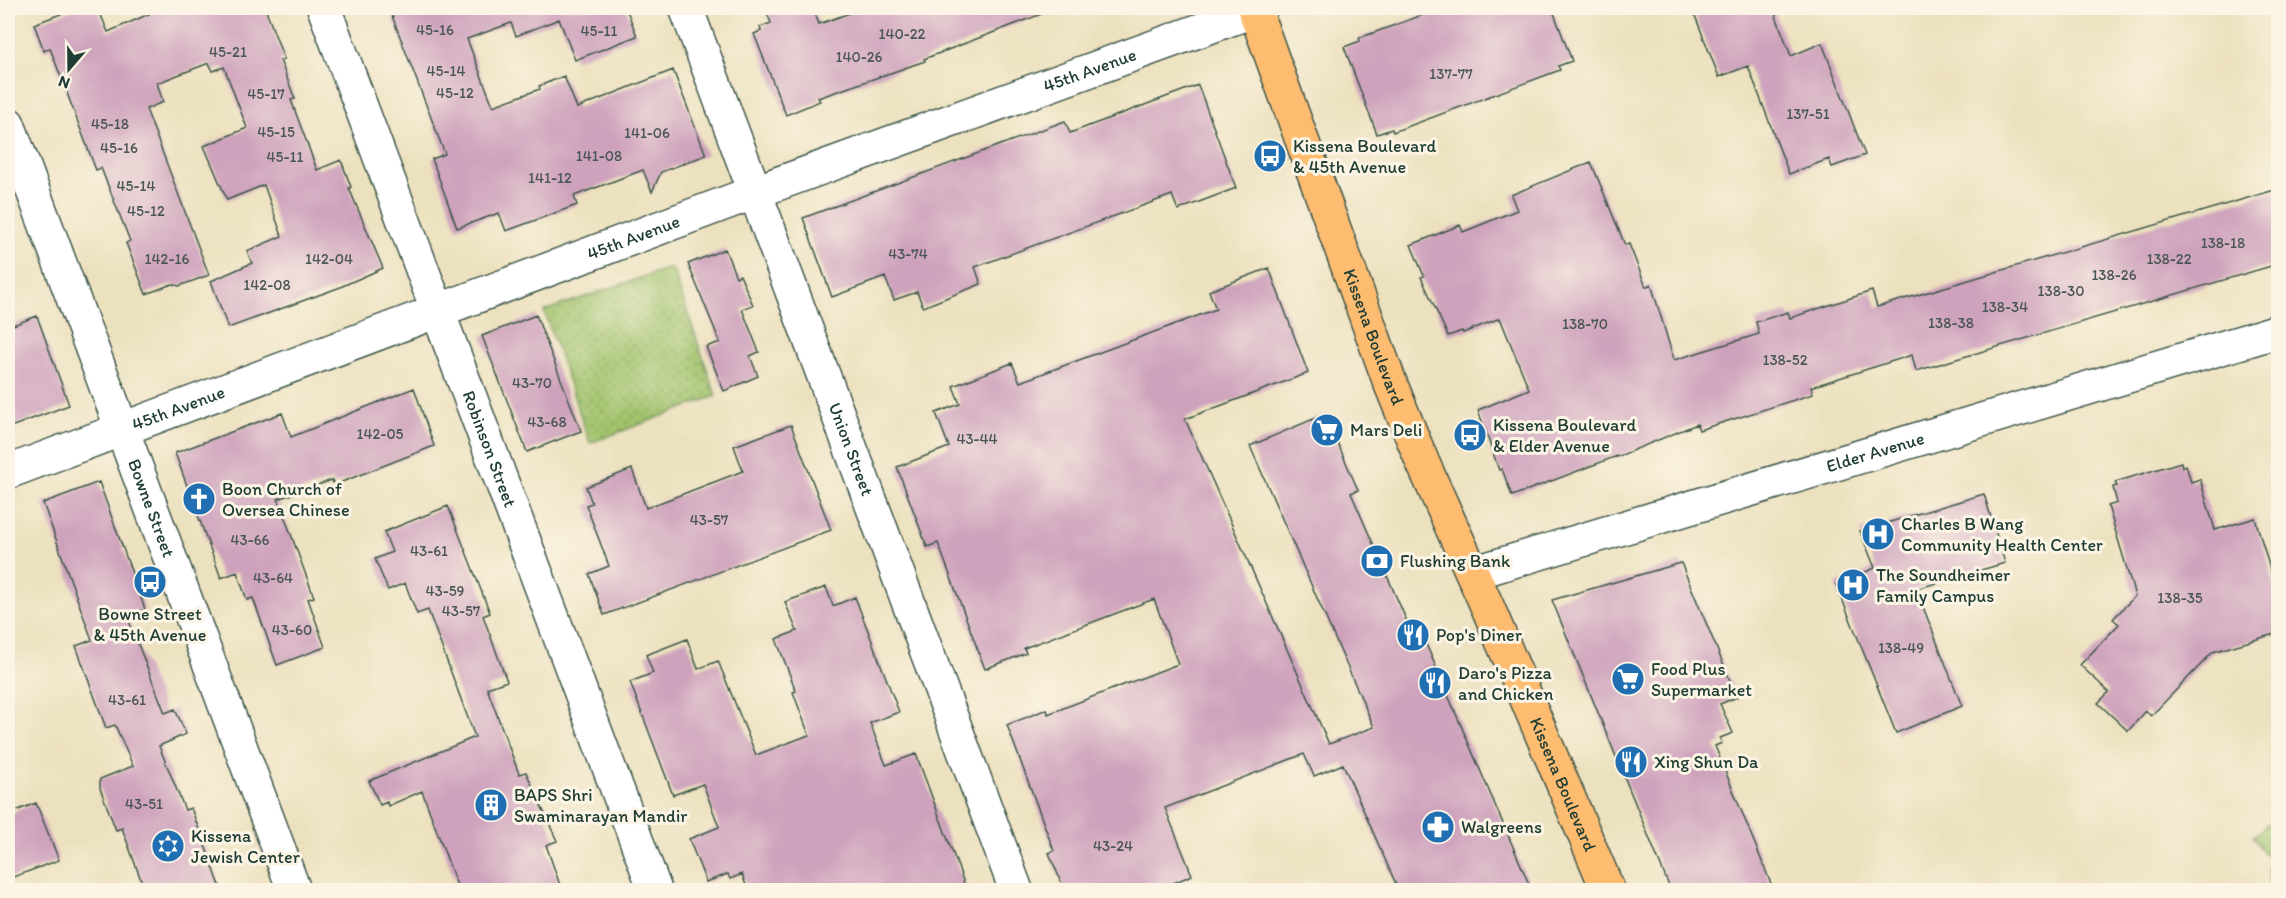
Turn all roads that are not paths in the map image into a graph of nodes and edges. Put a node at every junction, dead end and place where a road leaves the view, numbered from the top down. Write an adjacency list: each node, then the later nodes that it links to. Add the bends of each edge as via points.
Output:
1 (324, 8): 6 (street, Robinson Street)
2 (686, 8): 5 (street, Union Street)
3 (1257, 8): 5 (street, 45th Avenue); 10 (main road, Kissena Boulevard, via 1389,380)
4 (8, 124): 8 (street, Bowne Street)
5 (755, 192): 6 (street, 45th Avenue); 13 (street, Union Street)
6 (438, 311): 8 (street, 45th Avenue); 12 (street, Robinson Street)
7 (2278, 331): 10 (street, Elder Avenue)
8 (122, 430): 9 (street, 45th Avenue); 11 (street, Bowne Street)
9 (8, 472)
10 (1473, 573): 14 (main road, Kissena Boulevard)
11 (294, 891)
12 (655, 891)
13 (1016, 891)
14 (1608, 891)

